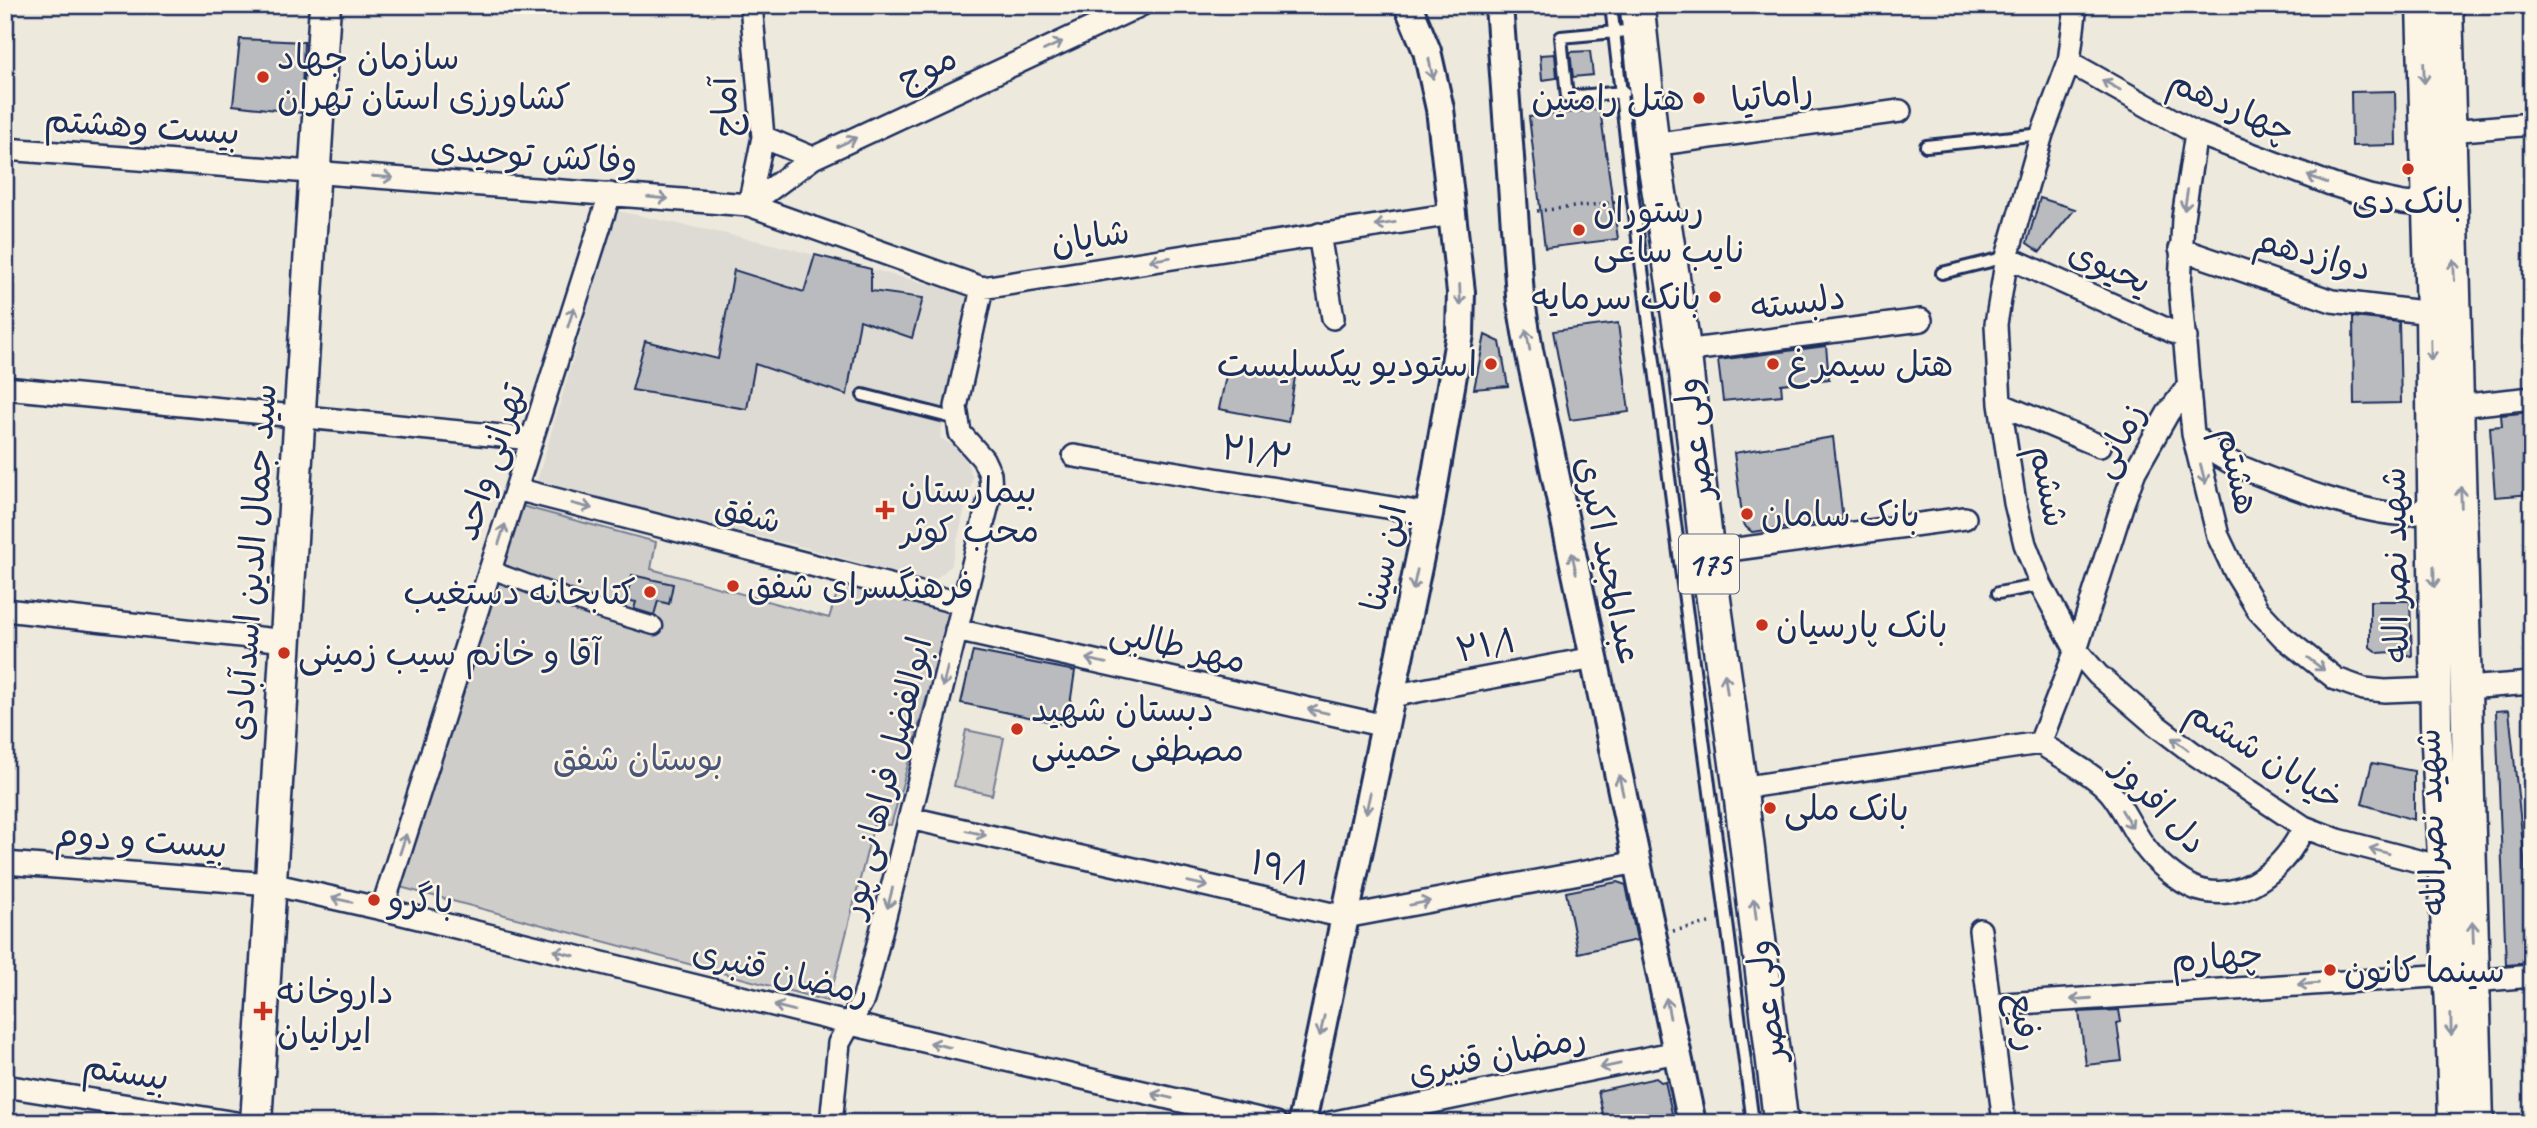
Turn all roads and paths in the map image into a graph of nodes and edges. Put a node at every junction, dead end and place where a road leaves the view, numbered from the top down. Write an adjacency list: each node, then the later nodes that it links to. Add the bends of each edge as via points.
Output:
1 (325, 5): 23 (main road, سید جمال الدین اسدآبادی)
2 (751, 5): 18 (street, آماج)
3 (1141, 5): 22 (street, موج, one-way to 3)
4 (1408, 5): 28 (street, ابن سینا, one-way to 28, via 1427,51 1440,108)
5 (1499, 5): 29 (street, عبدالمجید اکبری)
6 (1611, 5): 10 (lane)
7 (2076, 5): 11 (street)
8 (2422, 5): 25 (main road, شهید نصر الله, one-way to 25)
9 (2447, 5): 15 (main road, شهید نصر الله)
10 (1630, 22): 12 (main road, ولی عصر / 175); 12 (lane, via 1561,37 1567,97)
11 (2069, 62): 16 (street, چهاردهم, one-way to 11); 17 (street, ششم)
12 (1633, 91): 19 (main road, ولی عصر / 175); 26 (lane)
13 (1900, 111): 19 (street, راماتیا)
14 (2532, 124): 15 (street)
15 (2450, 131): 45 (main road, شهید نصر الله, one-way to 15)
16 (2196, 132): 25 (street, چهاردهم, one-way to 16, via 2413,204 2369,196); 31 (street, هشتم, one-way to 31)
17 (2042, 134): 20 (lane); 32 (street, ششم)
18 (763, 137): 22 (street); 27 (street, آماج)
19 (1652, 145): 39 (main road, ولی عصر / 175)
20 (1927, 146)
21 (7, 156): 23 (street, بیست وهشتم)
22 (813, 158): 27 (street, موج)
23 (315, 172): 24 (street, وفاکش توحیدی, one-way to 24); 46 (main road, سید جمال الدین اسدآبادی)
24 (610, 194): 27 (street, وفاکش توحیدی, one-way to 27); 49 (street, تهرانی واحد, one-way to 24)
25 (2428, 194): 35 (main road, شهید نصر الله)
26 (1633, 200): 29 (path); 98 (lane)
27 (749, 205): 34 (street, شایان)
28 (1452, 214): 30 (street, شایان, one-way to 30); 54 (street, ابن سینا, one-way to 54, via 1461,292 1460,334)
29 (1514, 214): 66 (street, عبدالمجید اکبری, one-way to 29, via 1529,349)
30 (1319, 234): 34 (street, شایان, one-way to 34); 36 (street)
31 (2180, 249): 35 (street, دوازدهم, via 2332,301); 38 (street, هشتم)
32 (2007, 257): 33 (lane); 38 (street, یحیوی); 44 (street, ششم, via 1996,324)
33 (1942, 273)
34 (982, 288): 47 (street)
35 (2431, 313): 53 (main road, شهید نصر الله, one-way to 53)
36 (1333, 318)
37 (1921, 320): 39 (street, دلبسته)
38 (2186, 338): 40 (street, هشتم)
39 (1684, 351): 56 (main road, ولی عصر / 175)
40 (2189, 385): 48 (street, هشتم); 65 (street, زمانی, via 2135,471)
41 (5, 388): 46 (street)
42 (863, 395): 47 (lane)
43 (2532, 398): 45 (street)
44 (2000, 404): 50 (street); 58 (street, ششم, via 2015,503)
45 (2458, 405): 68 (main road, شهید نصر الله, one-way to 45)
46 (300, 416): 49 (street); 64 (main road, سید جمال الدین اسدآبادی)
47 (957, 419): 60 (street, ابوالفضل فراهانی پور, via 960,433 990,474 991,492)
48 (2193, 434): 53 (street, via 2227,461 2342,503 2407,514 2424,510); 69 (street, هشتم, one-way to 69, via 2218,536 2258,610 2283,637 2336,679 2364,689)
49 (532, 439): 52 (street, تهرانی واحد)
50 (2100, 446)
51 (1074, 456): 54 (street, ۲۱/۲)
52 (516, 489): 57 (street, تهرانی واحد, one-way to 52); 60 (street, شفق, one-way to 60)
53 (2433, 500): 69 (main road, شهید نصر الله, one-way to 69)
54 (1429, 514): 70 (street, ابن سینا, one-way to 70)
55 (1965, 518): 56 (street)
56 (1707, 552): 73 (main road, ولی عصر / 175, one-way to 56)
57 (491, 567): 62 (street); 80 (street, تهرانی واحد, one-way to 57)
58 (2041, 585): 59 (lane); 65 (street, ششم)
59 (1998, 593)
60 (963, 604): 63 (street, ابوالفضل فراهانی پور)
61 (5, 610): 64 (street)
62 (654, 626)
63 (956, 630): 71 (street, مهر طالبی, one-way to 63); 74 (street, ابوالفضل فراهانی پور, one-way to 74)
64 (286, 641): 79 (main road, سید جمال الدین اسدآبادی)
65 (2076, 650): 72 (street, زمانی); 75 (street, خیابان ششم, one-way to 65, via 2156,725)
66 (1594, 659): 70 (street, ۲۱/۱); 76 (street, عبدالمجید اکبری, one-way to 66)
67 (2532, 682): 68 (street)
68 (2466, 688): 69 (main road); 86 (main road, شهید نصرالله, one-way to 68)
69 (2435, 689): 78 (main road, شهید نصر الله)
70 (1391, 696): 71 (street, ابن سینا)
71 (1385, 726): 81 (street, ابن سینا, one-way to 81)
72 (2040, 743): 73 (street); 75 (street, دل افروز, one-way to 75, via 2109,791 2149,853 2201,891 2244,888 2266,877 2297,842)
73 (1740, 788): 99 (main road, ولی عصر / 175, one-way to 73)
74 (909, 818): 81 (street, ۱۹/۱, one-way to 81); 88 (street, ابوالفضل فراهانی پور, one-way to 88, via 869,980)
75 (2304, 827): 78 (street, خیابان ششم, one-way to 75)
76 (1637, 862): 81 (street, ۱۹/۱, one-way to 76); 84 (street, عبدالمجید اکبری)
77 (5, 863): 79 (street, بیست و دوم)
78 (2445, 868): 86 (main road, شهید نصر الله)
79 (271, 884): 80 (street, رمضان قنبری, one-way to 79); 92 (main road, سید جمال الدین اسدآبادی)
80 (382, 909): 88 (street, رمضان قنبری, one-way to 80)
81 (1345, 917): 95 (street, ابن سینا, one-way to 95)
82 (1709, 923): 84 (path)
83 (1980, 930): 87 (street, رفیع)
84 (1654, 935): 89 (street, عبدالمجید اکبری, one-way to 84)
85 (2532, 976): 86 (street, چهارم)
86 (2462, 978): 87 (street, چهارم, one-way to 87); 101 (main road, شهید نصر الله, one-way to 101); 102 (main road, شهید نصرالله)
87 (1990, 1005): 100 (street, رفیع)
88 (851, 1024): 93 (street, ابوالفضل فراهانی پور, via 839,1043); 94 (street, رمضان قنبری, one-way to 88)
89 (1677, 1052): 96 (street, رمضان قنبری, one-way to 96); 97 (street, عبدالمجید اکبری)
90 (5, 1086): 91 (street, بیستم)
91 (236, 1123)
92 (256, 1123)
93 (831, 1123)
94 (1276, 1123)
95 (1302, 1123)
96 (1330, 1123)
97 (1692, 1123)
98 (1754, 1123)
99 (1781, 1123)
100 (2004, 1123)
101 (2454, 1123)
102 (2478, 1123)

